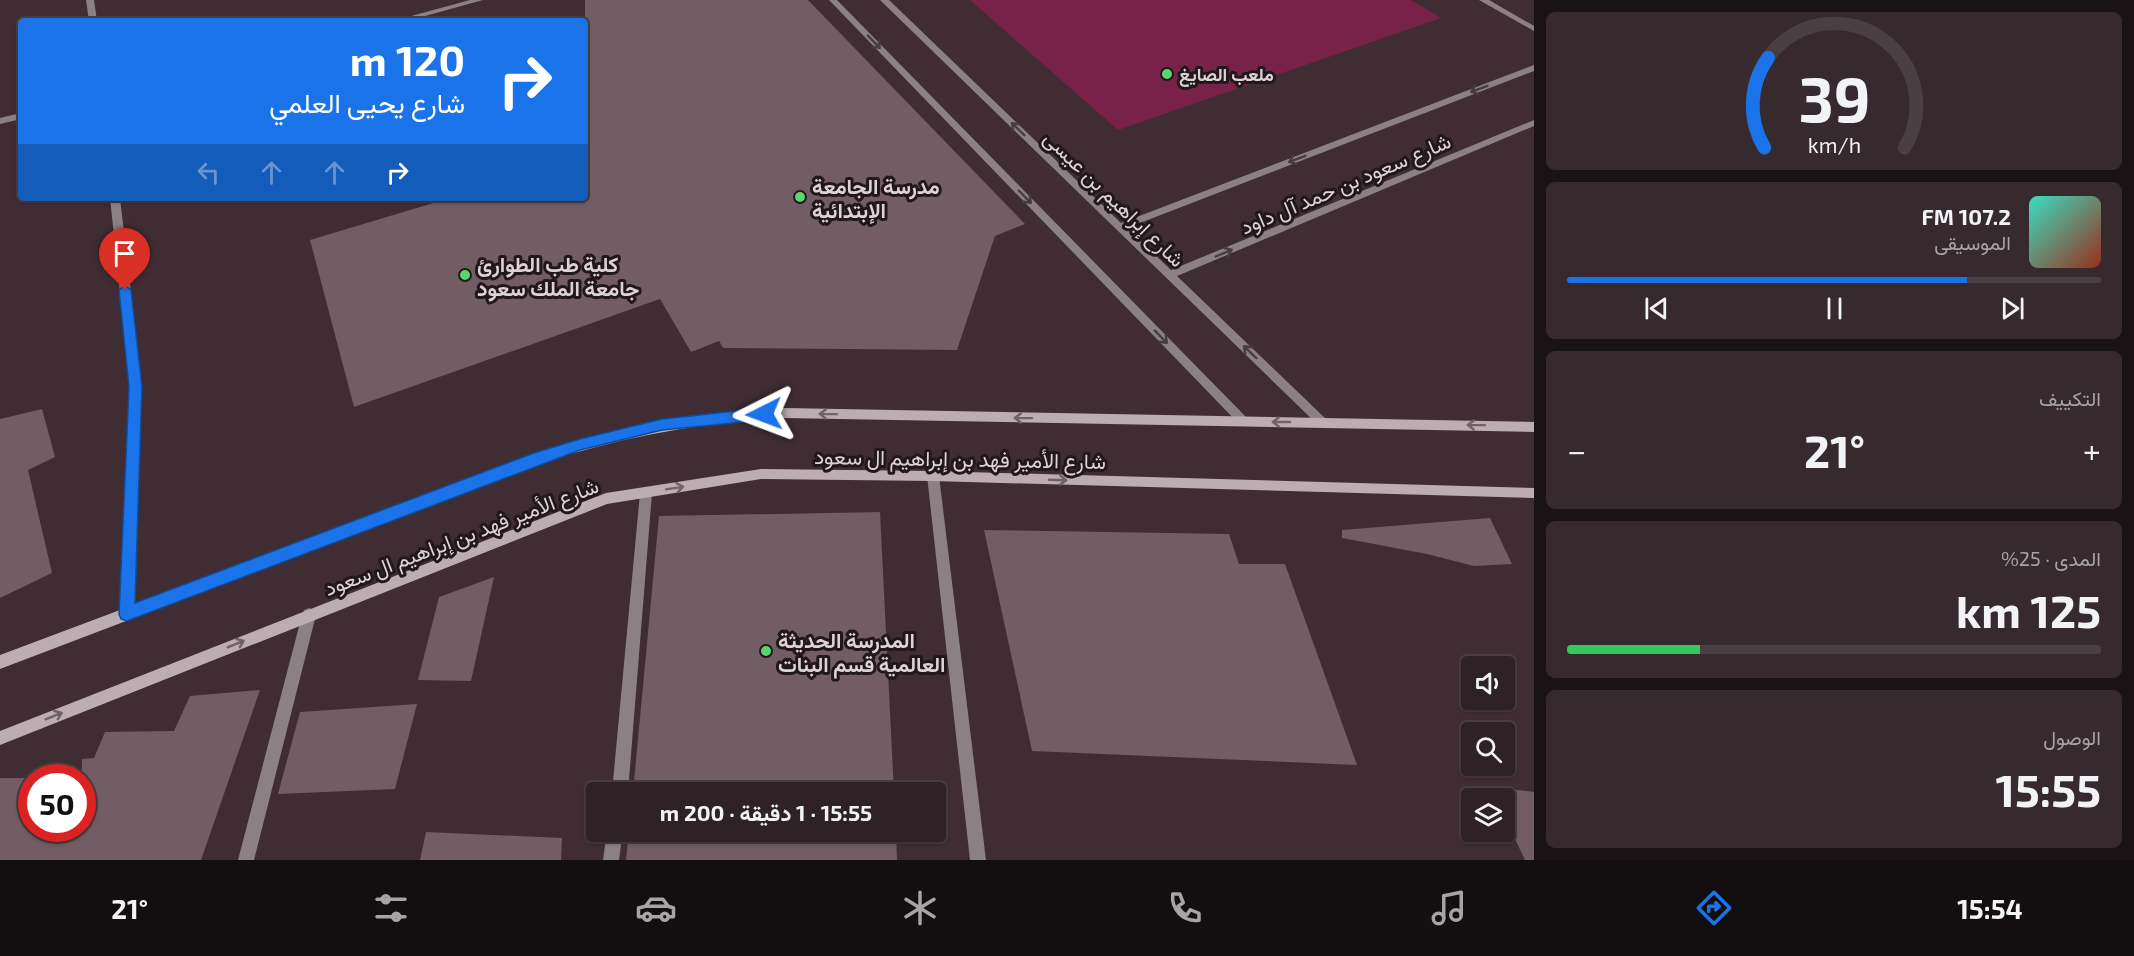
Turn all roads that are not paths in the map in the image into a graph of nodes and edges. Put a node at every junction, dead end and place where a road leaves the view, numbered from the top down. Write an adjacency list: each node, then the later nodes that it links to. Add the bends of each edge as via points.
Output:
1 (90, 0): 6 (street)
2 (479, 0): 7 (street)
3 (833, 0): 16 (street, one-way to 16)
4 (884, 0): 14 (street, شارع إبراهيم بن عيسى, one-way to 4)
5 (1483, 0): 8 (street)
6 (93, 18)
7 (409, 18)
8 (1534, 29)
9 (1534, 68): 14 (street, one-way to 14)
10 (18, 117): 11 (street)
11 (0, 121)
12 (1534, 123): 15 (street, شارع سعود بن حمد آل داود, one-way to 12)
13 (115, 201): 22 (street, via 136,387)
14 (1120, 227): 15 (street, شارع إبراهيم بن عيسى)
15 (1170, 275): 17 (street, شارع إبراهيم بن عيسى, one-way to 15)
16 (1244, 422): 17 (main road, شارع الأمير فهد بن إبراهيم ال سعود, one-way to 16); 22 (main road, شارع الأمير فهد بن إبراهيم ال سعود, one-way to 22, via 784,413 662,425 539,458)
17 (1322, 422): 18 (main road, شارع الأمير فهد بن إبراهيم ال سعود, one-way to 17)
18 (1534, 427)
19 (933, 476): 20 (main road, شارع الأمير فهد بن إبراهيم ال سعود, one-way to 19, via 761,474); 21 (main road, شارع الأمير فهد بن إبراهيم ال سعود, one-way to 21); 30 (street)
20 (646, 493): 23 (main road, شارع الأمير فهد بن إبراهيم ال سعود, via 606,499); 26 (street)
21 (1534, 493)
22 (127, 614): 24 (main road, شارع الأمير فهد بن إبراهيم ال سعود)
23 (309, 615): 25 (main road, شارع الأمير فهد بن إبراهيم ال سعود, one-way to 23); 28 (street)
24 (0, 662)
25 (0, 738)
26 (621, 782)
27 (613, 842): 29 (street)
28 (246, 860)
29 (611, 860)
30 (978, 860)

